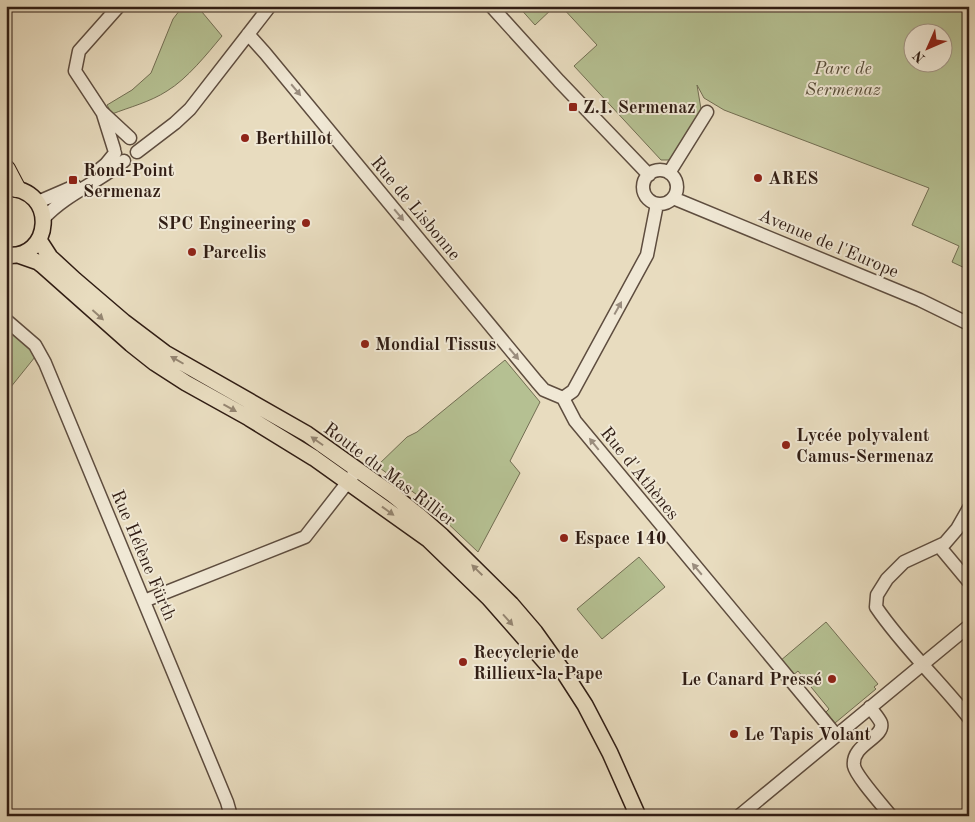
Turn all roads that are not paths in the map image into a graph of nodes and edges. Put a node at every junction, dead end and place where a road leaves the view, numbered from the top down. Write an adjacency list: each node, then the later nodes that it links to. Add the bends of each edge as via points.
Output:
1 (119, 6): 5 (street, via 79,51 75,71)
2 (270, 6): 4 (street)
3 (491, 6): 11 (street)
4 (248, 34): 7 (street, via 175,123); 21 (street, Rue de Lisbonne, one-way to 21, via 537,382 544,390)
5 (102, 112): 7 (street); 8 (street)
6 (707, 112): 10 (street)
7 (133, 144): 8 (street, via 130,160); 8 (street, via 120,139 116,143)
8 (117, 154): 14 (street, via 77,185); 16 (street, via 112,171 53,208)
9 (6, 169): 12 (highway)
10 (669, 173): 11 (street, via 658,171); 13 (street, via 677,187)
11 (649, 175): 15 (street, via 644,192)
12 (11, 188): 14 (main road, via 32,196)
13 (674, 198): 15 (street); 20 (street, Avenue de l'Europe, via 920,300)
14 (38, 202): 16 (main road)
15 (657, 204): 21 (street, one-way to 15, via 573,391 647,255)
16 (44, 218): 17 (main road)
17 (39, 240): 18 (main road, via 26,252); 22 (main road, Route du Mas Rillier, one-way to 17, via 307,434 165,354 75,280 50,257)
18 (12, 255): 23 (main road, Route du Mas Rillier, one-way to 23, via 38,262 131,344 186,384 248,418)
19 (6, 320): 27 (street, Rue Hélène Fürth, via 34,345 45,363)
20 (969, 324)
21 (562, 398): 32 (street, Rue d'Athènes, one-way to 21, via 575,422)
22 (357, 469): 23 (street); 35 (main road, Route du Mas Rillier, one-way to 22, via 585,705 535,632 511,604 418,514)
23 (348, 482): 27 (street, via 306,537); 34 (main road, Route du Mas Rillier, one-way to 34, via 429,540 489,598 546,662 594,736)
24 (969, 508): 25 (street, via 957,529)
25 (939, 546): 26 (street); 29 (street, via 904,562 877,595 876,607)
26 (969, 582)
27 (144, 601): 33 (street, Rue Hélène Fürth)
28 (969, 626): 29 (street)
29 (921, 665): 30 (street); 31 (street)
30 (870, 707): 32 (street); 37 (street, via 881,726 879,732 858,750 855,769)
31 (969, 718)
32 (836, 735): 36 (street)
33 (231, 816)
34 (631, 816)
35 (638, 816)
36 (739, 816)
37 (890, 816)

